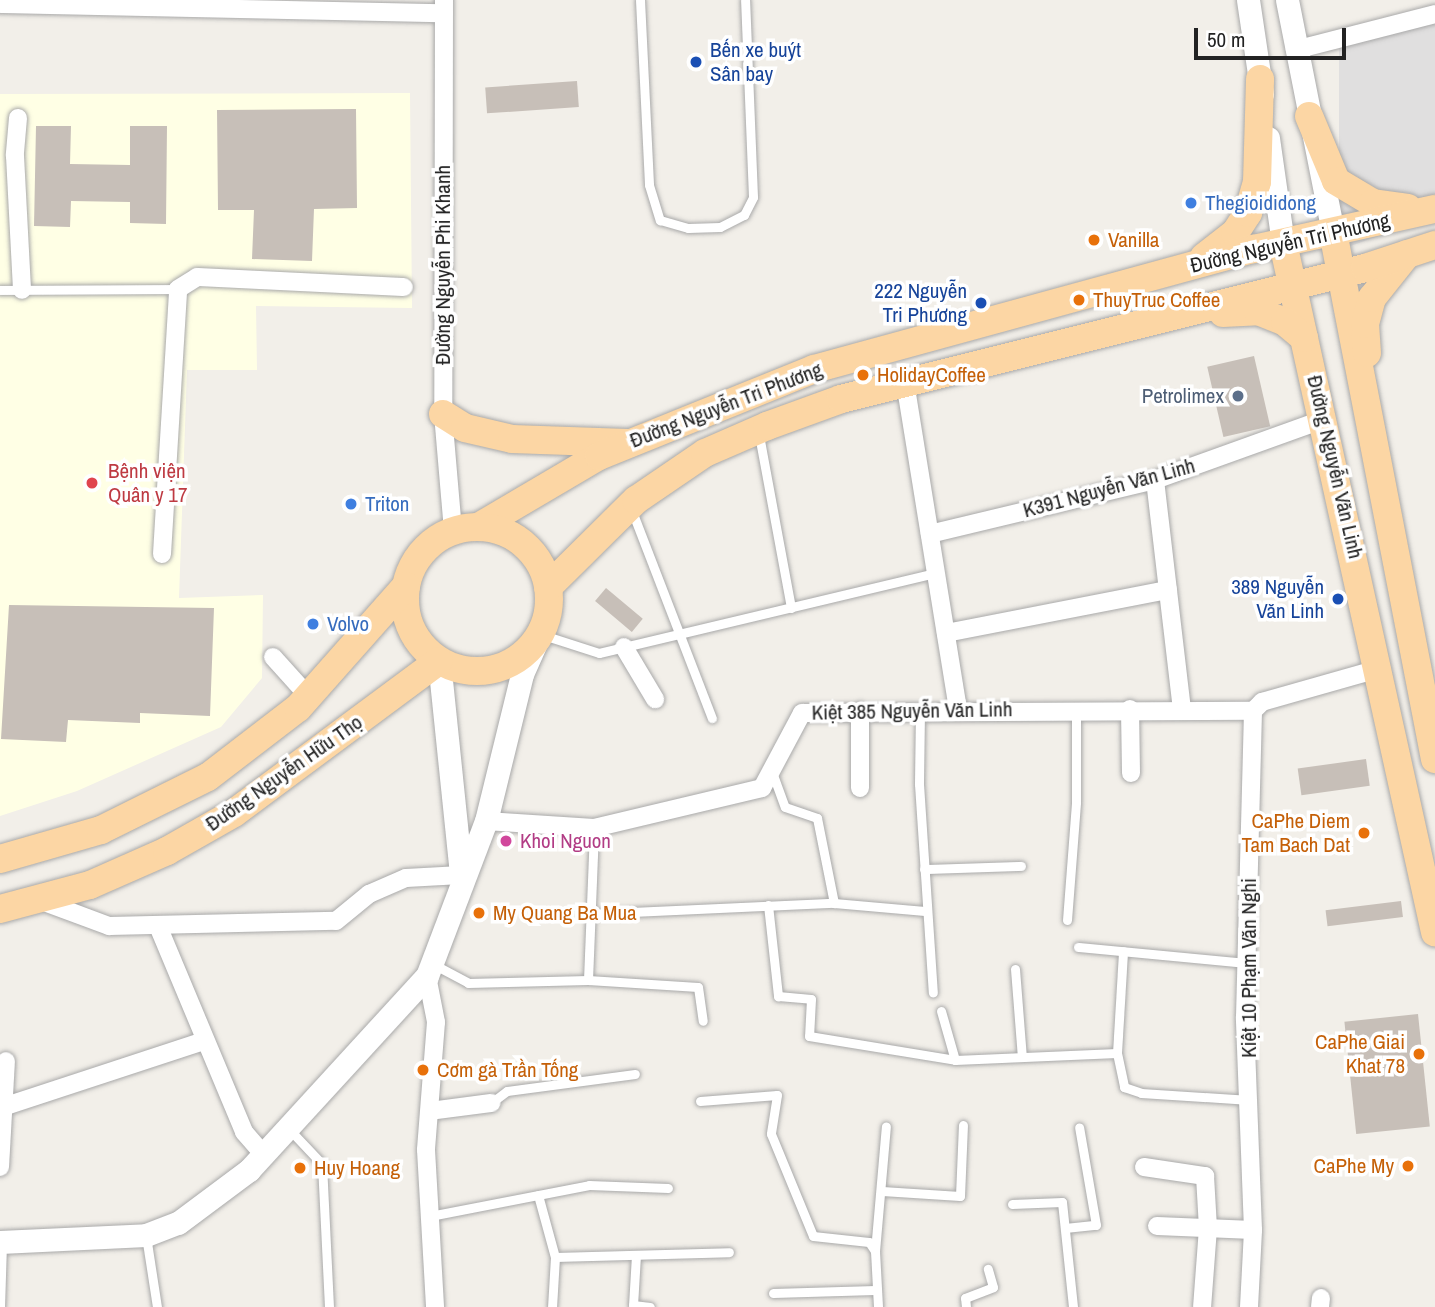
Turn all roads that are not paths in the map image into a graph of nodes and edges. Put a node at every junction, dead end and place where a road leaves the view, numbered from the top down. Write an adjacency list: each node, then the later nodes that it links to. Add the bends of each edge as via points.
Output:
1 (640, 0): 2 (lane, via 649,186 660,220 688,228 720,227 744,215 753,197)
2 (745, 0)
3 (1248, 0): 9 (street, Đường Nguyễn Văn Linh)
4 (1287, 0): 8 (street, Đường Nguyễn Văn Linh)
5 (0, 4): 6 (street)
6 (444, 6): 27 (street, Đường Nguyễn Phi Khanh)
7 (1435, 14): 8 (street)
8 (1296, 50): 10 (street, Đường Nguyễn Văn Linh)
9 (1260, 79): 14 (street, Đường Nguyễn Văn Linh); 17 (main road, via 1256,182 1248,213 1235,233)
10 (1309, 116): 12 (main road, via 1336,181 1352,195); 13 (street, Đường Nguyễn Văn Linh)
11 (18, 118): 23 (street, via 15,156)
12 (1432, 210): 13 (main road, Đường Nguyễn Tri Phương)
13 (1333, 232): 14 (main road, Đường Nguyễn Tri Phương); 18 (main road, Đường Nguyễn Văn Linh)
14 (1283, 243): 17 (main road, Đường Nguyễn Tri Phương); 19 (main road, Đường Nguyễn Văn Linh)
15 (1435, 245): 16 (main road, Đường Nguyễn Tri Phương)
16 (1407, 254): 18 (main road, Đường Nguyễn Tri Phương); 29 (main road, via 1371,298 1364,324)
17 (1190, 266): 31 (main road, Đường Nguyễn Tri Phương, via 814,369)
18 (1341, 274): 19 (main road, Đường Nguyễn Tri Phương); 29 (main road, Đường Nguyễn Văn Linh)
19 (1290, 285): 24 (main road, Đường Nguyễn Tri Phương); 25 (main road, Đường Nguyễn Văn Linh)
20 (404, 287): 21 (street, via 208,277)
21 (178, 289): 23 (lane); 36 (street)
22 (0, 290): 23 (lane)
23 (22, 290)
24 (1182, 313): 25 (main road, via 1258,312 1285,322); 26 (main road, Đường Nguyễn Tri Phương)
25 (1304, 338): 28 (main road, Đường Nguyễn Văn Linh)
26 (905, 382): 30 (main road, Đường Nguyễn Tri Phương); 35 (street)
27 (443, 414): 31 (main road, via 465,428 512,439); 34 (street, Đường Nguyễn Phi Khanh)
28 (1324, 419): 32 (street, K391 Nguyễn Văn Linh); 48 (main road, Đường Nguyễn Văn Linh)
29 (1368, 426): 50 (main road, Đường Nguyễn Văn Linh)
30 (758, 430): 33 (main road, Đường Nguyễn Tri Phương, via 705,453); 41 (lane)
31 (630, 443): 34 (main road, Đường Nguyễn Tri Phương)
32 (1155, 480): 35 (street, K391 Nguyễn Văn Linh); 40 (street)
33 (630, 506): 39 (main road, Đường Nguyễn Tri Phương); 42 (lane)
34 (467, 528): 38 (main road, via 422,551); 39 (main road, via 525,544)
35 (930, 534): 37 (street)
36 (162, 554)
37 (936, 573): 41 (lane); 43 (street)
38 (406, 586): 47 (main road, via 411,628); 49 (main road, Đường Nguyễn Hữu Thọ)
39 (548, 587): 44 (main road)
40 (1168, 590): 43 (street); 56 (street)
41 (791, 608): 42 (lane)
42 (682, 633): 45 (lane); 59 (lane)
43 (946, 633): 52 (street)
44 (538, 638): 45 (lane, via 599,653); 47 (main road, via 521,656 484,671); 65 (street, via 522,674)
45 (624, 647): 51 (street)
46 (274, 657): 49 (street)
47 (439, 661): 70 (street); 71 (main road, Đường Nguyễn Hữu Thọ, via 234,813 167,852)
48 (1381, 668): 57 (street, Kiệt 385 Nguyễn Văn Linh, via 1262,702); 60 (main road, Đường Nguyễn Văn Linh)
49 (309, 697): 67 (main road, Đường Nguyễn Hữu Thọ, via 208,777 156,807 61,844)
50 (1429, 698): 61 (main road, Đường Nguyễn Văn Linh)
51 (655, 699)
52 (958, 708): 53 (street, Kiệt 385 Nguyễn Văn Linh); 54 (street, Kiệt 385 Nguyễn Văn Linh)
53 (920, 709): 58 (street, Kiệt 385 Nguyễn Văn Linh); 69 (lane)
54 (1076, 709): 55 (street, Kiệt 385 Nguyễn Văn Linh); 77 (lane, via 1076,802)
55 (1130, 709): 56 (street, Kiệt 385 Nguyễn Văn Linh); 63 (street)
56 (1182, 709): 57 (street, Kiệt 385 Nguyễn Văn Linh)
57 (1253, 710): 82 (street, Kiệt 10 Phạm Văn Nghi)
58 (860, 711): 62 (street, Kiệt 385 Nguyễn Văn Linh, via 802,713); 64 (street)
59 (712, 718)
60 (1397, 744): 61 (main road); 79 (main road, Đường Nguyễn Văn Linh)
61 (1433, 748)
62 (772, 770): 66 (street, Kiệt 385 Nguyễn Văn Linh, via 762,788); 72 (lane, via 785,807 817,818)
63 (1131, 773)
64 (860, 788)
65 (486, 821): 66 (street, Kiệt 385 Nguyễn Văn Linh); 70 (street)
66 (594, 828): 76 (lane)
67 (0, 859)
68 (1021, 866): 69 (lane)
69 (924, 869): 75 (lane)
70 (461, 875): 78 (street, via 406,878 369,894 336,921); 84 (street)
71 (39, 900): 74 (main road, Đường Nguyễn Hữu Thọ); 78 (street, via 109,926)
72 (834, 903): 73 (lane); 75 (lane)
73 (768, 905): 76 (lane); 92 (lane, via 778,996 811,999 809,1035)
74 (0, 909)
75 (925, 911): 86 (lane)
76 (588, 915): 85 (lane)
77 (1067, 920)
78 (158, 926): 89 (street)
79 (1435, 932)
80 (1078, 947): 81 (lane)
81 (1123, 951): 82 (lane); 90 (lane)
82 (1247, 964): 95 (street, Kiệt 10 Phạm Văn Nghi)
83 (1015, 969): 91 (lane)
84 (429, 970): 85 (lane, via 468,983); 99 (street, via 436,1022); 102 (street)
85 (588, 980): 88 (lane, via 698,988)
86 (933, 993)
87 (941, 1012): 92 (lane)
88 (703, 1021)
89 (204, 1041): 98 (street); 104 (street, via 244,1132)
90 (1117, 1053): 91 (lane); 95 (lane, via 1124,1087 1141,1093)
91 (1022, 1057): 92 (lane)
92 (955, 1060)
93 (6, 1061): 98 (street)
94 (635, 1074): 97 (lane, via 507,1091)
95 (1250, 1100): 115 (street, Kiệt 10 Phạm Văn Nghi)
96 (700, 1101): 118 (lane, via 777,1095 771,1134 813,1236 830,1242 869,1242)
97 (491, 1103): 99 (street)
98 (3, 1107): 105 (street)
99 (430, 1111): 111 (street)
100 (963, 1125): 108 (lane, via 960,1196)
101 (886, 1126): 108 (lane)
102 (288, 1127): 104 (street); 127 (lane, via 322,1164)
103 (1079, 1127): 113 (lane, via 1096,1225)
104 (263, 1154): 116 (street, via 220,1196 178,1223)
105 (0, 1167)
106 (1143, 1167): 114 (street, via 1205,1177)
107 (668, 1188): 109 (lane, via 589,1185)
108 (882, 1191): 118 (lane)
109 (538, 1195): 111 (lane); 121 (lane)
110 (1012, 1204): 113 (lane, via 1062,1202)
111 (430, 1216): 128 (street)
112 (1157, 1227): 114 (street)
113 (1065, 1228): 133 (lane)
114 (1208, 1228): 115 (street); 134 (street)
115 (1253, 1230): 135 (street, Kiệt 10 Phạm Văn Nghi)
116 (146, 1234): 117 (street); 126 (lane)
117 (1, 1242): 125 (lane)
118 (875, 1251): 123 (lane)
119 (729, 1252): 120 (lane)
120 (636, 1255): 121 (lane); 130 (lane, via 633,1305)
121 (555, 1257): 129 (lane)
122 (988, 1269): 132 (lane, via 993,1287 965,1298)
123 (875, 1290): 124 (lane); 131 (lane)
124 (773, 1293)
125 (0, 1307)
126 (157, 1307)
127 (329, 1307)
128 (435, 1307)
129 (552, 1307)
130 (650, 1307)
131 (878, 1307)
132 (966, 1307)
133 (1073, 1307)
134 (1198, 1307)
135 (1248, 1307)

